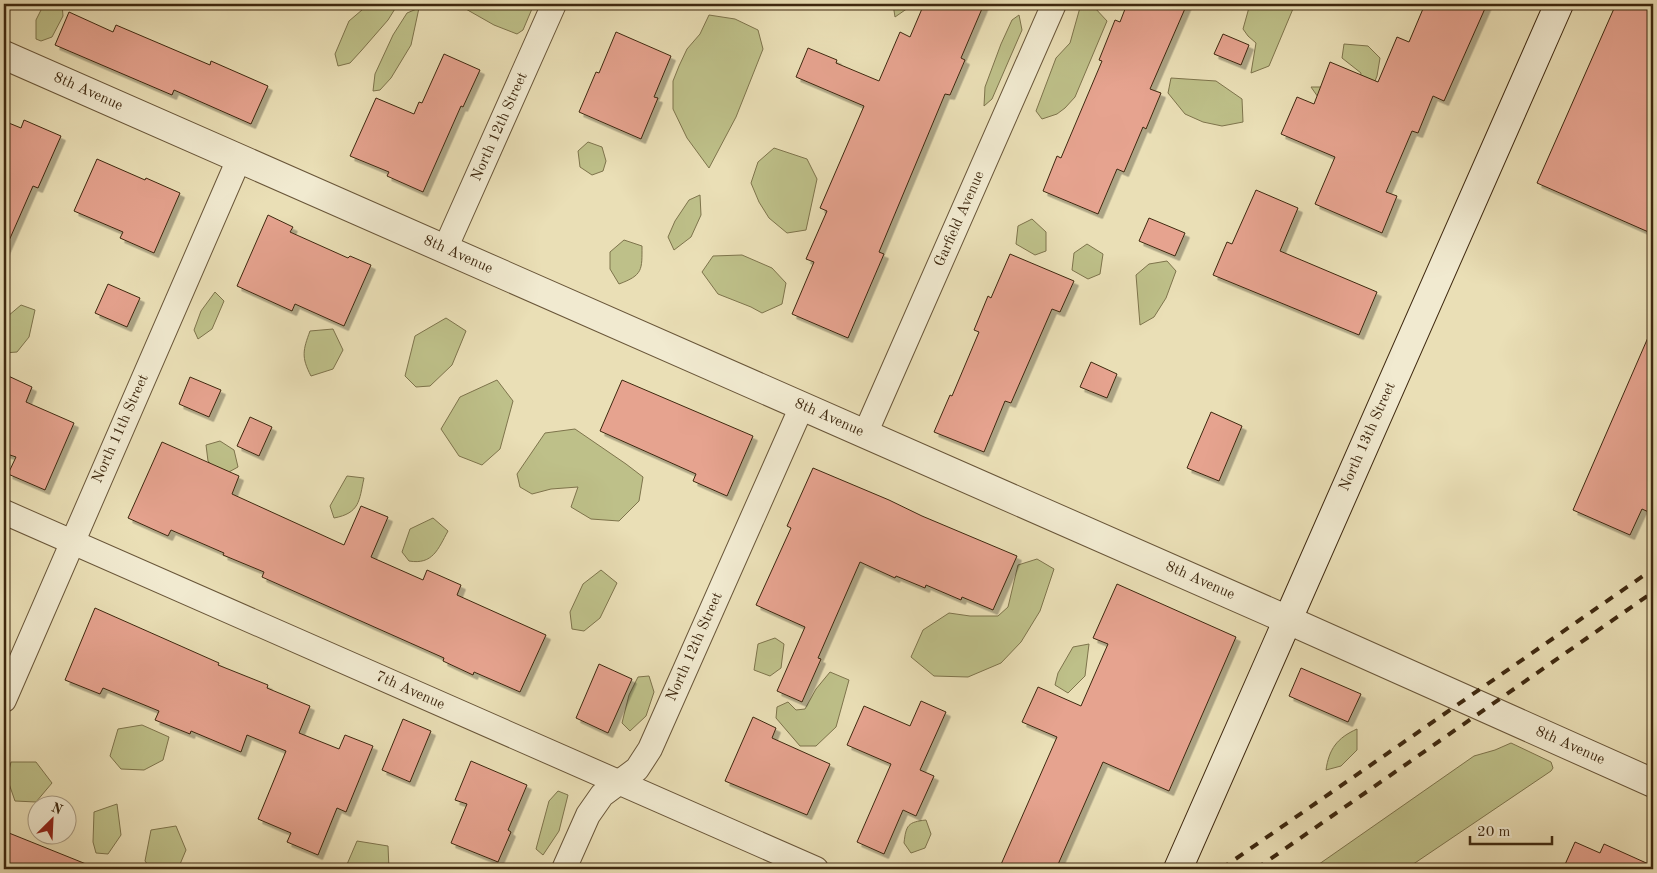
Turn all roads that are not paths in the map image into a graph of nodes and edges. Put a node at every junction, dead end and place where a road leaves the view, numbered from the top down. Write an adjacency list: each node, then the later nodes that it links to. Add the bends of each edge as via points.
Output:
1 (554, 4): 6 (street, North 12th Street)
2 (1054, 4): 8 (street, Garfield Avenue)
3 (1559, 4): 11 (street, North 13th Street)
4 (4, 55): 5 (street, 8th Avenue)
5 (239, 158): 6 (street, 8th Avenue); 10 (street, North 11th Street)
6 (445, 249): 7 (street, 8th Avenue)
7 (802, 406): 8 (street, 8th Avenue); 13 (street, North 12th Street, via 650,749 637,769)
8 (865, 434): 11 (street, 8th Avenue)
9 (4, 512): 10 (street, 7th Avenue)
10 (72, 542): 12 (street, North 11th Street); 13 (street, 7th Avenue)
11 (1288, 620): 14 (street, 8th Avenue); 17 (street, North 13th Street)
12 (4, 700)
13 (619, 783): 15 (street, North 12th Street, via 602,795 588,815); 16 (street, 7th Avenue)
14 (1653, 783)
15 (564, 869)
16 (816, 869)
17 (1178, 869)

